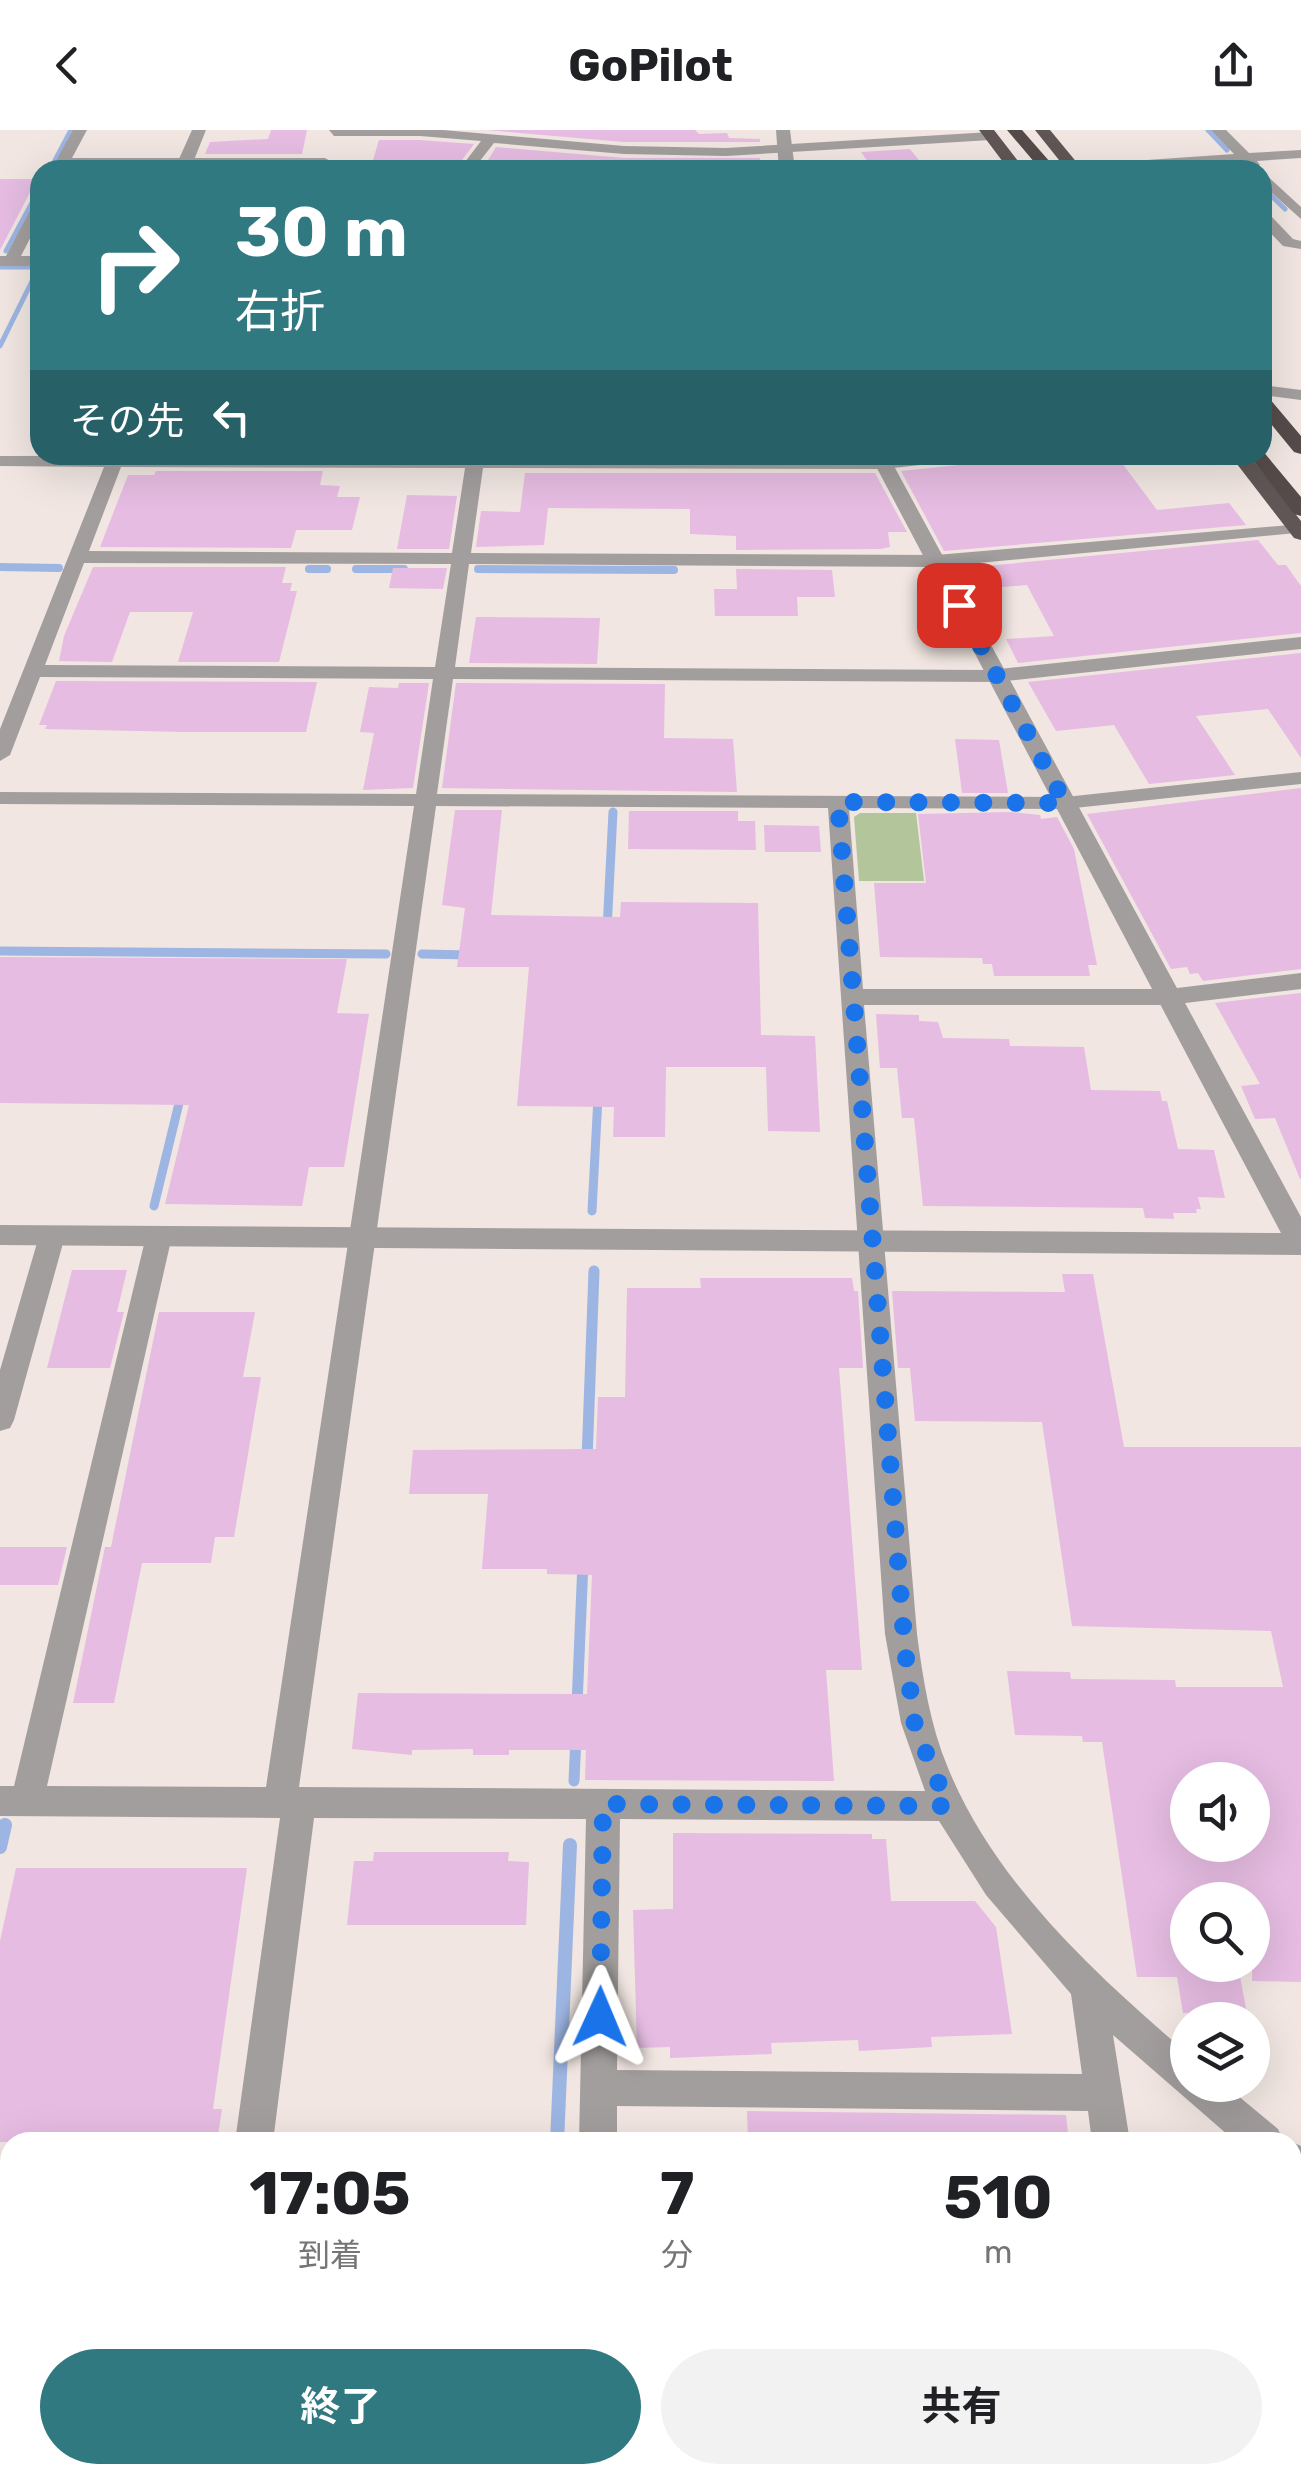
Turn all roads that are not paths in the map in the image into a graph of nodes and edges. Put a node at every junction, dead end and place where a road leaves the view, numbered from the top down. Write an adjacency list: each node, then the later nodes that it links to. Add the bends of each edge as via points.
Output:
1 (80, 130): 15 (street)
2 (199, 130): 16 (street)
3 (782, 130): 12 (street)
4 (1014, 130): 22 (highway)
5 (1040, 130): 23 (highway)
6 (1218, 130): 14 (street)
7 (334, 131): 9 (street); 17 (street)
8 (993, 132): 12 (street); 20 (highway); 21 (highway)
9 (463, 133): 11 (street)
10 (559, 138): 11 (street); 12 (street)
11 (490, 140): 18 (street)
12 (784, 150): 19 (street)
13 (1301, 154): 14 (street)
14 (1245, 158): 24 (street)
15 (63, 160)
16 (186, 160)
17 (326, 160)
18 (477, 160)
19 (786, 160)
20 (1011, 160)
21 (1022, 160)
22 (1040, 160)
23 (1065, 160)
24 (1216, 160)
25 (1272, 186): 26 (street)
26 (1301, 216): 27 (street)
27 (1272, 219)
28 (30, 221): 31 (street)
29 (1272, 227): 30 (street, via 1288,243)
30 (1301, 245)
31 (5, 261)
32 (1301, 395): 33 (street)
33 (1272, 396)
34 (1272, 409): 35 (highway)
35 (1301, 445)
36 (1272, 447): 44 (highway)
37 (30, 459): 38 (street)
38 (0, 460)
39 (113, 465): 46 (street)
40 (475, 465): 47 (street)
41 (885, 465): 48 (street)
42 (1248, 465): 45 (highway)
43 (1264, 465): 45 (highway)
44 (1301, 484)
45 (1299, 524): 48 (street)
46 (78, 557): 47 (street); 50 (street)
47 (461, 559): 48 (street); 51 (street)
48 (936, 561): 52 (street)
49 (1301, 643): 52 (street)
50 (33, 671): 51 (street); 53 (street)
51 (444, 673): 52 (street); 56 (street)
52 (996, 675): 58 (street)
53 (0, 755)
54 (1301, 778): 58 (street)
55 (0, 798): 56 (street)
56 (426, 800): 57 (street); 65 (street)
57 (838, 802): 58 (street); 60 (street)
58 (1065, 803): 61 (street)
59 (1301, 981): 61 (street)
60 (852, 997): 61 (street); 66 (street)
61 (1169, 997): 66 (street, via 1301,1244)
62 (0, 1235): 63 (street)
63 (52, 1236): 64 (street); 67 (street)
64 (160, 1236): 65 (street); 68 (street)
65 (361, 1238): 66 (street); 69 (street)
66 (871, 1241): 71 (street, via 915,1726)
67 (0, 1420)
68 (13, 1801): 69 (street)
69 (290, 1802): 70 (street); 77 (street)
70 (603, 1804): 71 (street); 74 (street)
71 (948, 1806): 72 (street, via 1015,1910)
72 (1088, 1991): 73 (street); 75 (street)
73 (1170, 2062)
74 (599, 2088): 75 (street); 78 (street)
75 (1103, 2092): 79 (street)
76 (1217, 2102): 80 (street)
77 (255, 2132)
78 (598, 2132)
79 (1109, 2132)
80 (1253, 2132)

